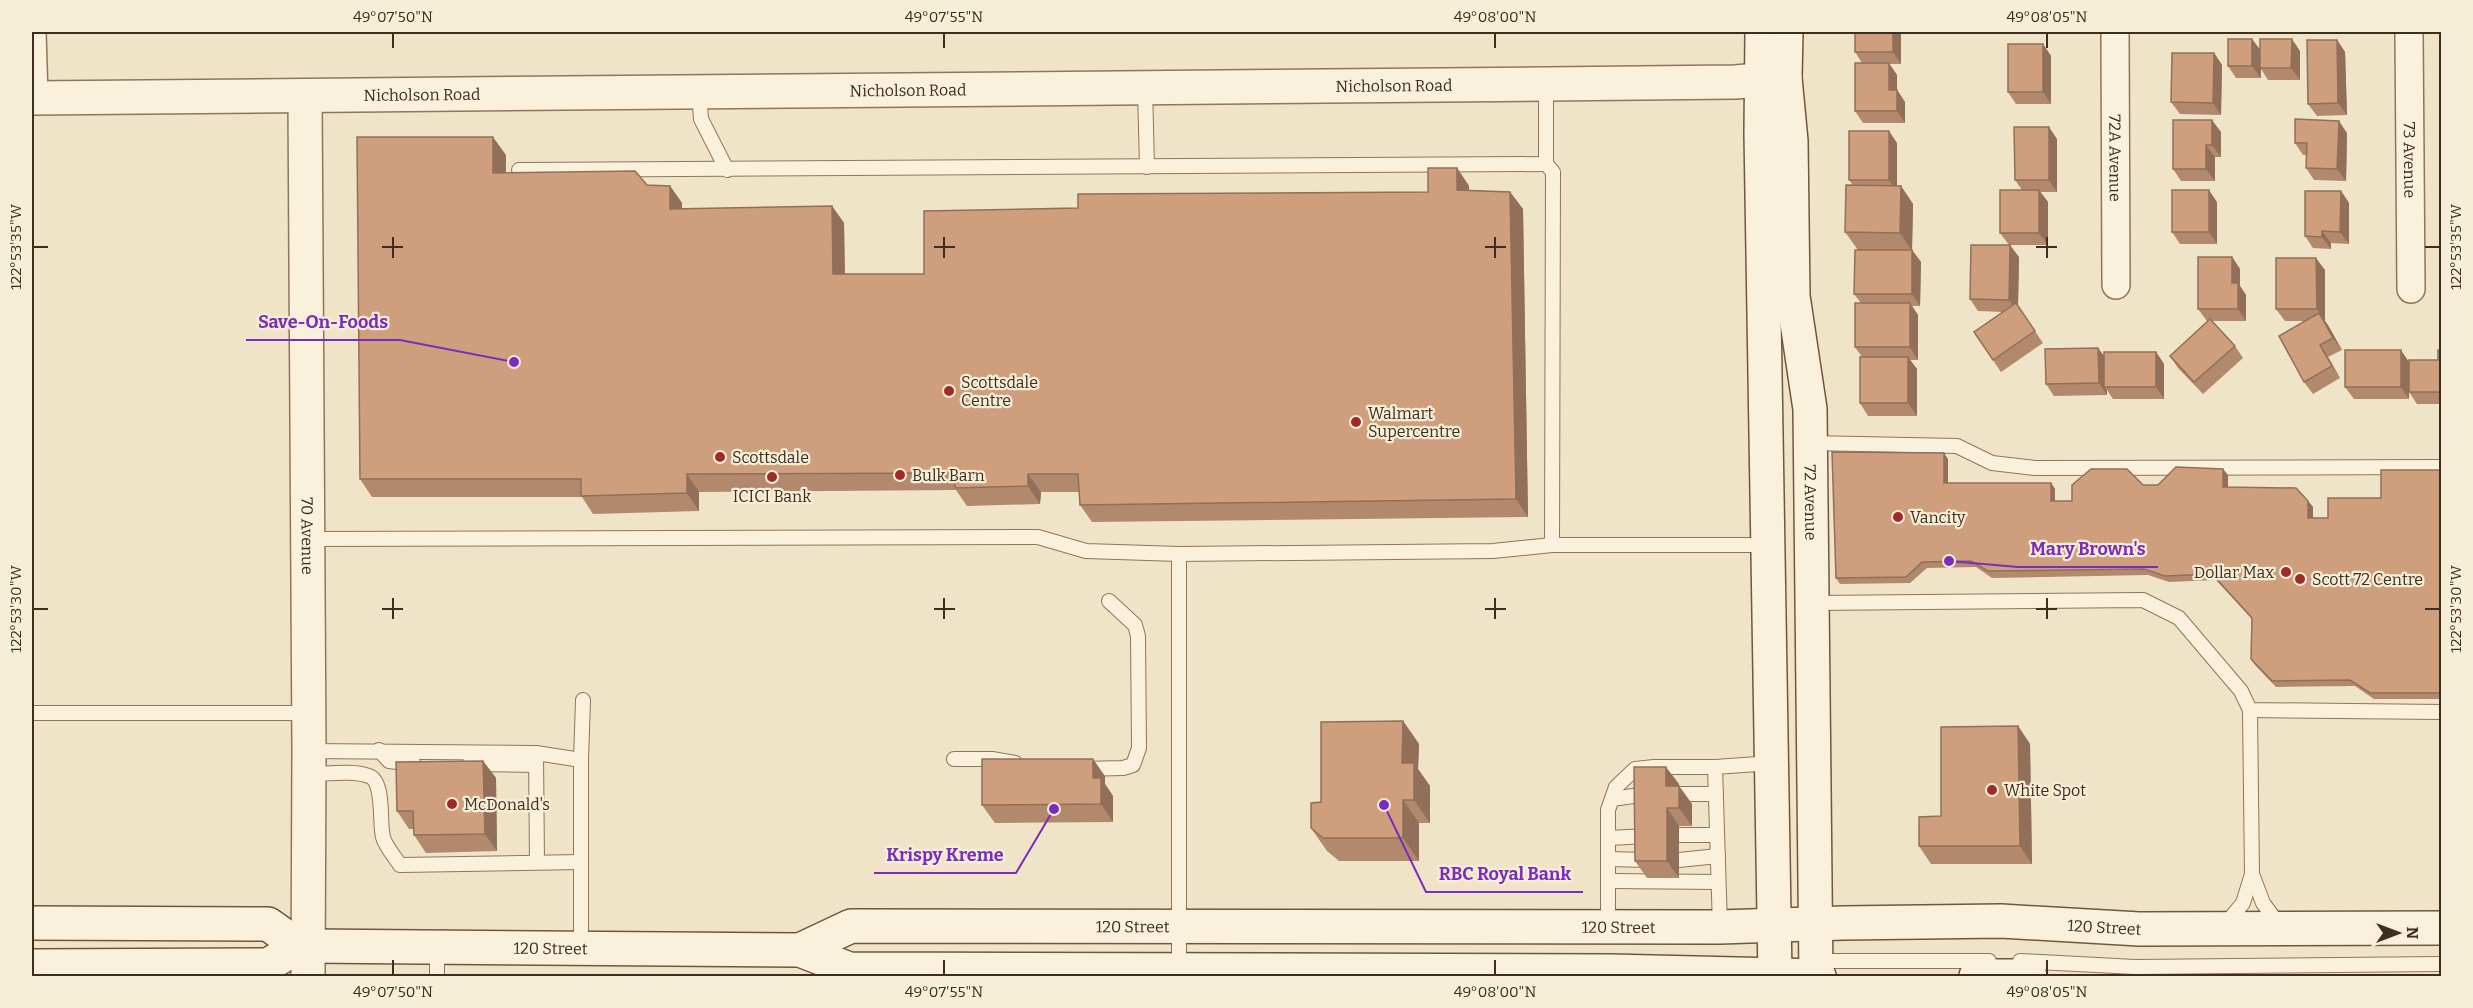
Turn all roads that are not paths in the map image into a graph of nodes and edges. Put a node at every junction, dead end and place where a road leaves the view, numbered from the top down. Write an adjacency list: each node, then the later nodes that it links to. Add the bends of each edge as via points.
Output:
1 (32, 32): 11 (street)
2 (1762, 32): 6 (main road, 72 Avenue)
3 (1786, 32): 6 (main road, 72 Avenue)
4 (2115, 32): 16 (street, 72A Avenue)
5 (2409, 32): 17 (street, 73 Avenue)
6 (1774, 80): 7 (main road, Nicholson Road); 18 (main road, 72 Avenue, via 1761,133); 19 (main road, 72 Avenue, via 1791,141 1793,296 1810,409)
7 (1546, 84): 8 (main road, Nicholson Road); 12 (lane)
8 (1145, 88): 9 (main road, Nicholson Road); 13 (lane)
9 (699, 91): 10 (main road, Nicholson Road); 15 (lane, via 701,119)
10 (305, 96): 11 (main road, Nicholson Road); 21 (main road, 70 Avenue)
11 (33, 97)
12 (1546, 164): 13 (lane); 22 (lane, via 1553,172)
13 (1147, 167): 15 (lane)
14 (519, 170): 15 (lane)
15 (727, 170)
16 (2116, 285)
17 (2411, 289)
18 (1766, 422): 23 (main road, 72 Avenue); 26 (main road, via 1783,437 1789,469 1791,579)
19 (1810, 443): 20 (lane, via 1956,446 1992,463 2035,468); 26 (main road, 72 Avenue)
20 (2442, 468)
21 (308, 540): 24 (lane, via 1038,537 1086,551); 31 (main road, 70 Avenue)
22 (1552, 545): 23 (lane); 24 (lane, via 1492,551)
23 (1769, 546): 36 (main road, 72 Avenue)
24 (1179, 554): 60 (lane)
25 (1109, 601): 39 (lane, via 1135,625 1138,636 1137,758 1123,768)
26 (1813, 603): 28 (lane, via 2143,600 2179,618 2241,691); 58 (main road, 72 Avenue)
27 (583, 700): 34 (lane)
28 (2250, 710): 29 (lane); 54 (lane)
29 (2442, 712)
30 (32, 713): 31 (lane)
31 (309, 713): 35 (main road, 70 Avenue)
32 (536, 759): 34 (lane); 35 (lane, via 379,750); 52 (lane)
33 (954, 759): 38 (lane, via 1001,760)
34 (581, 760): 53 (lane)
35 (309, 762): 52 (lane, via 372,777 380,794 383,839 400,865); 68 (main road, 70 Avenue)
36 (1772, 763): 37 (lane); 59 (main road, 72 Avenue)
37 (1715, 767): 40 (lane); 43 (lane, via 1635,770 1616,787)
38 (1032, 768)
39 (1070, 769)
40 (1716, 794): 42 (lane); 45 (lane)
41 (1647, 795): 43 (lane)
42 (1679, 795)
43 (1612, 799): 47 (lane, via 1608,810)
44 (1679, 835): 45 (lane)
45 (1717, 835): 48 (lane)
46 (1647, 836): 47 (lane)
47 (1609, 838): 49 (lane)
48 (1718, 856): 51 (lane); 56 (lane)
49 (1609, 859): 50 (lane); 55 (lane)
50 (1647, 860)
51 (1679, 860)
52 (537, 862): 53 (lane)
53 (581, 862): 66 (lane)
54 (2252, 874): 64 (lane, via 2243,903); 65 (lane, via 2263,903)
55 (1610, 881): 56 (lane); 61 (lane)
56 (1718, 882): 62 (lane)
57 (32, 923): 68 (main road, via 268,924)
58 (1815, 923): 59 (main road, 120 Street); 64 (main road, 120 Street, via 2001,921 2139,929); 74 (main road, 72 Avenue)
59 (1775, 925): 62 (main road, 120 Street); 76 (main road, 72 Avenue)
60 (1179, 927): 61 (main road, 120 Street); 67 (main road, 120 Street, via 851,926); 72 (lane)
61 (1608, 927): 62 (main road, 120 Street)
62 (1720, 927)
63 (2442, 928): 65 (main road, 120 Street)
64 (2222, 929): 65 (main road, 120 Street)
65 (2281, 929)
66 (581, 948): 67 (main road, 120 Street); 69 (main road, 120 Street)
67 (800, 951): 72 (main road, 120 Street, via 849,969)
68 (305, 956): 69 (main road, 120 Street); 71 (main road, via 268,965)
69 (437, 962)
70 (2442, 964): 73 (lane)
71 (37, 969)
72 (1179, 969): 75 (main road, 120 Street)
73 (2004, 969): 74 (lane)
74 (1816, 972): 76 (main road, 120 Street)
75 (1611, 974): 76 (main road, 120 Street)
76 (1775, 975)

